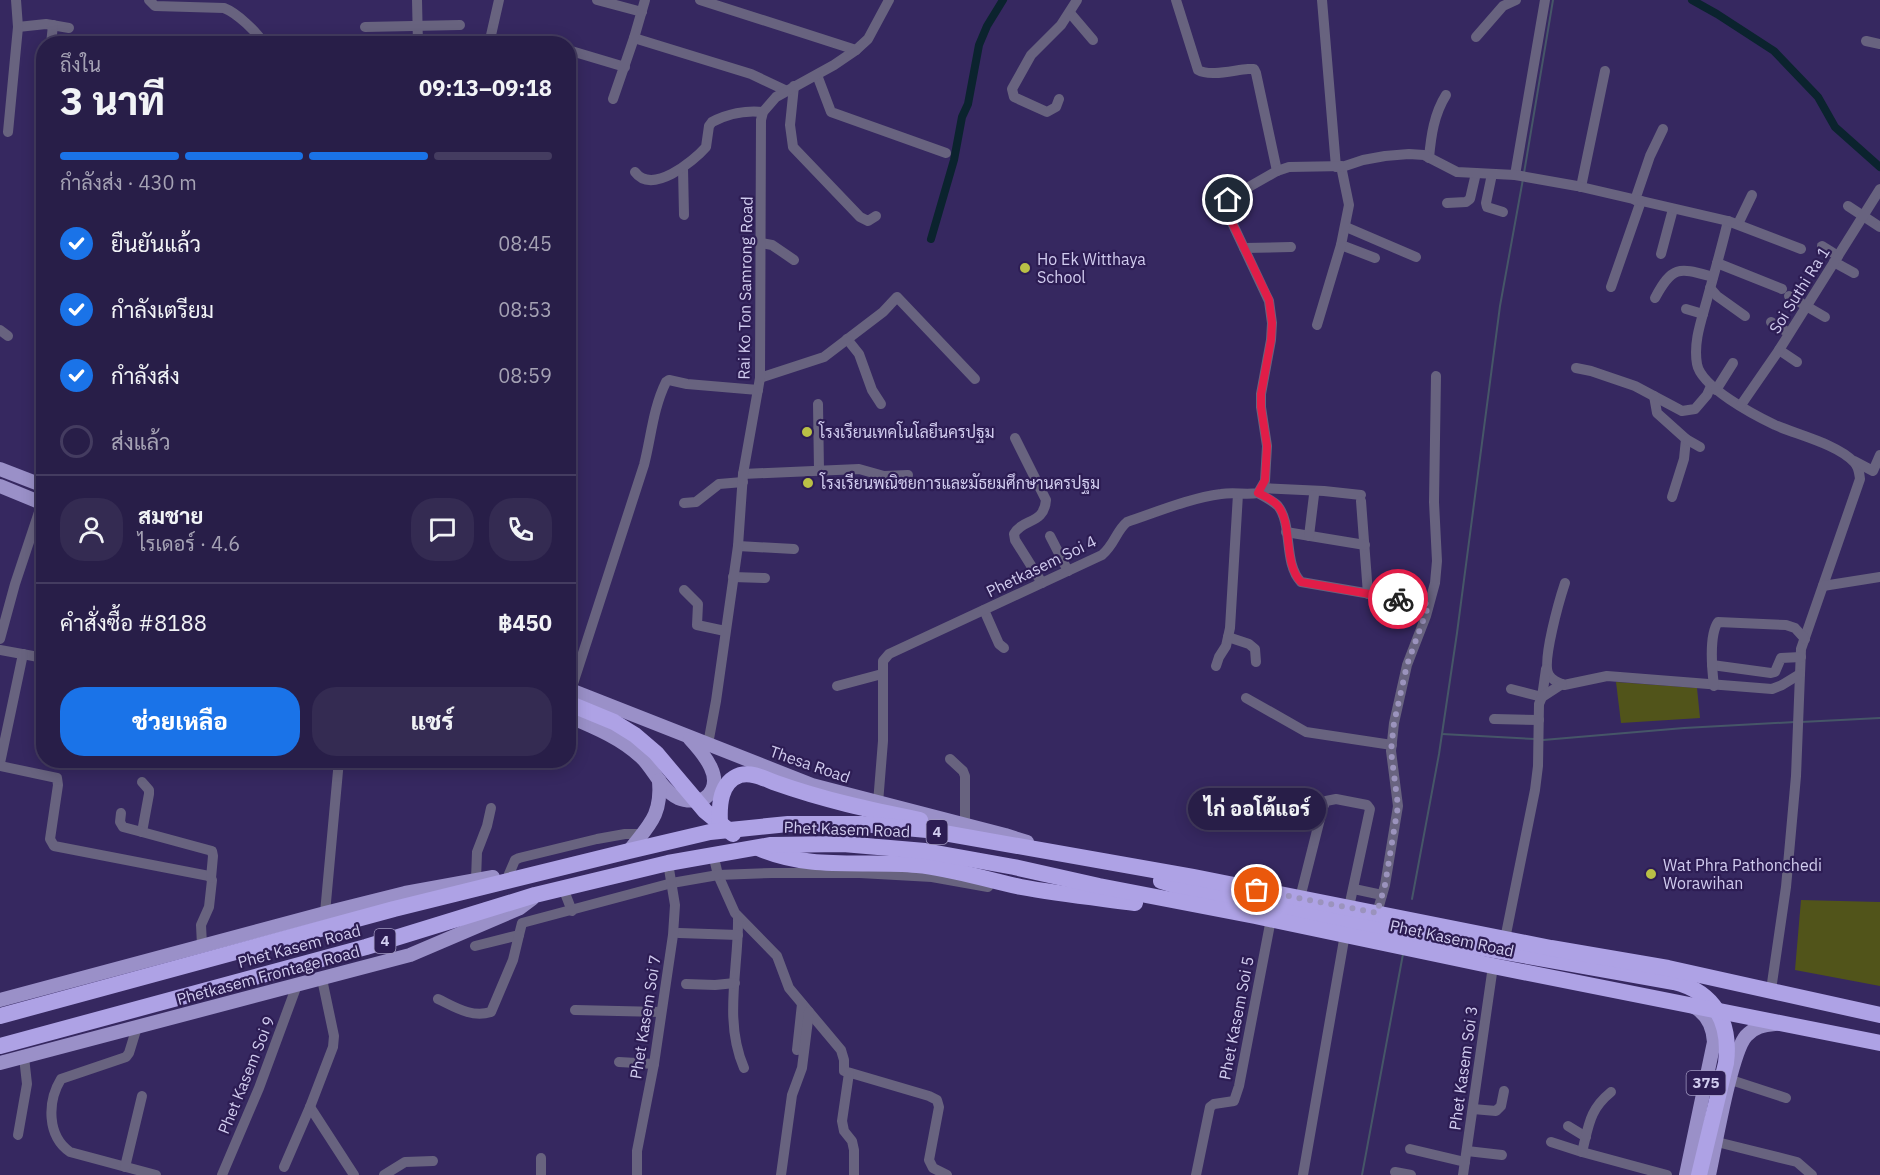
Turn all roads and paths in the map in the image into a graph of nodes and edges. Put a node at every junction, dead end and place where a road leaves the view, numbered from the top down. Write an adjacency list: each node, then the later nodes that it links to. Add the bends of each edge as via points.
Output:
1 (16, 0): 19 (street)
2 (148, 0): 24 (street, via 155,6 224,8 251,26)
3 (417, 0): 21 (street)
4 (499, 0): 26 (street)
5 (597, 0): 15 (street)
6 (645, 0): 15 (street)
7 (700, 0): 14 (street)
8 (890, 0): 32 (street, via 868,39)
9 (1077, 0): 16 (street)
10 (1176, 0): 48 (street, via 1198,70 1210,73 1254,69)
11 (1322, 0): 46 (street)
12 (1516, 0): 27 (street, via 1503,6)
13 (1545, 0): 52 (street)
14 (721, 3): 32 (street)
15 (642, 12): 28 (street)
16 (1070, 13): 29 (street); 40 (street, via 1031,55 1012,89 1014,97 1047,112)
17 (53, 25): 19 (street); 22 (street); 23 (street)
18 (460, 25): 21 (street)
19 (18, 27): 43 (street)
20 (365, 27): 21 (street)
21 (418, 27): 25 (street)
22 (69, 28)
23 (52, 36)
24 (258, 36)
25 (418, 36)
26 (491, 36)
27 (1476, 37)
28 (634, 38): 34 (street); 37 (street)
29 (1093, 40)
30 (1866, 41): 31 (street)
31 (1880, 44)
32 (856, 50): 36 (street)
33 (576, 52): 34 (street)
34 (625, 67): 39 (street)
35 (1605, 71): 53 (street)
36 (817, 75): 37 (street); 44 (street, via 831,112)
37 (791, 88): 41 (street); 62 (street, via 793,147 860,217 868,221)
38 (1446, 95): 45 (street, via 1435,119)
39 (613, 99)
40 (1059, 99)
41 (763, 112): 47 (street, via 753,110 712,122 706,147); 67 (street, Rai Ko Ton Samrong Road)
42 (1663, 129): 56 (street, via 1650,156)
43 (8, 132)
44 (946, 153)
45 (1429, 158): 46 (street, via 1409,154 1385,156); 50 (street, via 1450,170)
46 (1338, 167): 48 (street, via 1289,167); 65 (street, via 1349,205)
47 (683, 168): 49 (street, via 646,179); 61 (street)
48 (1277, 171): 71 (street, via 1228,200 1227,212)
49 (635, 172)
50 (1476, 173): 51 (street); 57 (street, via 1470,199)
51 (1492, 174): 52 (street); 60 (street, via 1487,207)
52 (1520, 176): 53 (street)
53 (1581, 187): 56 (street)
54 (1880, 189): 63 (street, Soi Suthi Ra 1)
55 (1752, 195): 64 (street)
56 (1638, 200): 59 (street); 81 (street)
57 (1447, 203)
58 (1848, 206): 63 (street)
59 (1673, 208): 64 (street); 73 (street)
60 (1503, 212)
61 (684, 215)
62 (876, 216)
63 (1863, 216): 66 (street); 76 (street, Soi Suthi Ra 1)
64 (1733, 222): 72 (street); 78 (street)
65 (1346, 226): 68 (street); 74 (street)
66 (1880, 227)
67 (761, 243): 77 (street, via 772,245); 97 (street, Rai Ko Ton Samrong Road)
68 (1341, 245): 75 (street); 89 (street)
69 (1822, 246): 76 (street)
70 (1291, 247): 71 (street)
71 (1244, 248): 116 (street, via 1269,300 1272,323 1261,394 1267,446 1265,480)
72 (1801, 249)
73 (1661, 254)
74 (1416, 257)
75 (1375, 258)
76 (1836, 259): 79 (street); 83 (street, Soi Suthi Ra 1)
77 (794, 260)
78 (1717, 263): 80 (street); 83 (street, via 1786,292)
79 (1854, 273)
80 (1712, 283): 82 (street, via 1679,271 1667,278); 85 (street); 86 (street, via 1717,296)
81 (1611, 287)
82 (1655, 298)
83 (1806, 306): 87 (street); 90 (street, Soi Suthi Ra 1)
84 (1686, 309): 85 (street)
85 (1703, 314): 99 (street, via 1696,353 1704,380)
86 (1745, 316)
87 (1825, 317)
88 (1772, 321): 90 (street)
89 (1317, 325)
90 (1789, 333): 92 (street, Soi Suthi Ra 1)
91 (847, 339): 97 (street, via 824,357); 98 (street, via 897,297); 103 (street, via 859,354)
92 (1779, 350): 93 (street); 104 (street, Soi Suthi Ra 1)
93 (1797, 362)
94 (1733, 363): 99 (street)
95 (1576, 368): 101 (street)
96 (1436, 376): 138 (street, via 1437,561)
97 (760, 378): 100 (street, Rai Ko Ton Samrong Road)
98 (975, 379)
99 (1713, 388): 101 (street, via 1688,411); 104 (street)
100 (758, 390): 113 (street, Rai Ko Ton Samrong Road); 156 (street, via 666,382)
101 (1654, 396): 106 (street, via 1657,413)
102 (818, 404): 111 (street)
103 (881, 404)
104 (1741, 405): 109 (street)
105 (1015, 438): 133 (street, via 1046,500 1041,515 1014,534)
106 (1686, 439): 107 (street); 119 (street)
107 (1700, 447)
108 (1880, 455): 109 (street, via 1873,471)
109 (1854, 461): 135 (street, via 1860,479)
110 (0, 469): 114 (main road)
111 (819, 471): 112 (street, via 859,469 884,476); 113 (street)
112 (908, 475)
113 (743, 478): 121 (street, via 719,484 696,502); 127 (street, Rai Ko Ton Samrong Road)
114 (36, 483)
115 (0, 486): 120 (main road)
116 (1260, 490): 117 (street, Phetkasem Soi 4); 123 (street, via 1279,508); 126 (street, Phetkasem Soi 4, via 1324,491 1361,498)
117 (1238, 494): 129 (street, Phetkasem Soi 4, via 1206,497 1127,522 1112,547); 141 (street)
118 (1314, 495): 125 (street)
119 (1672, 497)
120 (36, 500)
121 (684, 503)
122 (36, 523): 142 (street)
123 (1286, 532): 125 (street); 137 (street, via 1296,578 1301,582)
124 (1050, 536): 129 (street)
125 (1309, 536): 126 (street)
126 (1365, 545): 137 (street)
127 (738, 546): 128 (street); 130 (street, Rai Ko Ton Samrong Road)
128 (794, 549)
129 (1068, 571): 133 (street, Phetkasem Soi 4)
130 (733, 577): 132 (street); 140 (street, Rai Ko Ton Samrong Road)
131 (1880, 577): 135 (street)
132 (765, 578)
133 (1042, 583): 139 (street, Phetkasem Soi 4)
134 (1565, 583): 152 (street)
135 (1823, 586): 143 (street)
136 (684, 590): 140 (street, via 698,604 697,625)
137 (1368, 594): 138 (street)
138 (1429, 604): 171 (street, via 1402,682)
139 (984, 610): 144 (street); 154 (street, Phetkasem Soi 4, via 890,654 883,661)
140 (725, 631): 170 (street, Rai Ko Ton Samrong Road)
141 (1228, 638): 149 (street, via 1255,649); 151 (street)
142 (0, 639)
143 (1805, 639): 148 (street); 150 (street, via 1786,625 1718,622 1714,628)
144 (1004, 648)
145 (0, 650): 146 (street)
146 (23, 654): 147 (street); 173 (street)
147 (36, 656)
148 (1801, 657): 153 (street, via 1781,658); 155 (street)
149 (1256, 662)
150 (1712, 665): 153 (street); 160 (street)
151 (1216, 666)
152 (1546, 669): 158 (street, via 1550,678); 162 (street)
153 (1775, 672): 157 (street)
154 (882, 674): 159 (street); 177 (street, via 883,741)
155 (1800, 674): 157 (street); 222 (street, via 1788,868)
156 (576, 681)
157 (1791, 681): 160 (street, via 1772,689)
158 (1562, 684): 160 (street, via 1607,676); 162 (street)
159 (837, 686)
160 (1714, 686)
161 (1511, 689): 162 (street)
162 (1542, 697): 168 (street)
163 (1246, 698): 171 (street, via 1306,732)
164 (576, 702): 169 (main road, Thesa Road)
165 (576, 703): 180 (highway, via 635,735)
166 (576, 707): 175 (main road, via 591,726 640,756)
167 (1494, 719): 168 (street)
168 (1539, 720): 214 (street, via 1535,790)
169 (688, 737): 170 (main road, Thesa Road); 175 (main road, via 705,754 714,778 706,797 679,799)
170 (708, 744): 177 (main road, Thesa Road, via 812,785)
171 (1392, 745): 200 (street, via 1398,806)
172 (950, 759): 181 (street, via 965,776)
173 (0, 764): 193 (street, via 57,778 50,839 54,846)
174 (338, 768): 204 (street)
175 (659, 780): 183 (main road, via 657,811)
176 (142, 782): 182 (street, via 149,794)
177 (878, 803): 181 (main road, Thesa Road)
178 (491, 808): 194 (street, via 477,852)
179 (121, 813): 182 (street, via 123,827)
180 (720, 823): 184 (highway, via 723,791 739,776 749,774 825,800 941,824); 196 (highway, via 745,842 782,858 832,864 898,864)
181 (965, 824): 186 (main road, Thesa Road)
182 (142, 832): 193 (street, via 212,851)
183 (643, 834): 185 (main road); 190 (street, via 597,839 519,858)
184 (992, 842): 185 (highway, Phet Kasem Road / 4, via 884,826 788,824 710,832); 186 (highway, Phet Kasem Road / 4)
185 (629, 851): 191 (highway, Phet Kasem Road / 4)
186 (1047, 852): 188 (highway, Phet Kasem Road / 4)
187 (713, 854): 189 (highway, Phet Kasem Road / 4); 192 (street); 208 (highway, Phet Kasem Road / 4, via 771,845 843,844 925,851)
188 (1083, 858): 201 (highway, Phet Kasem Road / 4); 281 (highway, via 1183,888 1688,986 1709,1000 1722,1019 1728,1045)
189 (668, 863): 195 (street, Phet Kasem Soi 7); 197 (highway, Phet Kasem Road / 4)
190 (509, 874): 191 (main road, 4); 194 (main road, 4)
191 (538, 874): 230 (highway, Phet Kasem Road / 4)
192 (718, 875): 195 (street); 196 (street, via 860,873 932,877 998,889); 207 (street)
193 (211, 878): 215 (street, via 209,907 201,925)
194 (476, 880): 204 (main road, 4)
195 (672, 883): 203 (street); 228 (street, Phet Kasem Soi 7, via 673,935)
196 (1022, 887): 208 (highway)
197 (563, 888): 199 (highway, Phet Kasem Road / 4); 203 (street)
198 (1354, 889): 200 (street); 201 (street, via 1370,809 1336,798 1326,801 1323,807); 202 (street)
199 (535, 895): 206 (main road, Phetkasem Frontage Road / 4); 236 (highway, Phet Kasem Road / 4, via 366,947)
200 (1382, 895): 205 (street)
201 (1300, 898): 202 (highway, Phet Kasem Road / 4)
202 (1349, 907): 205 (highway, Phet Kasem Road / 4)
203 (572, 911): 209 (street)
204 (325, 913): 215 (main road, 4)
205 (1377, 913): 214 (highway, Phet Kasem Road / 4)
206 (505, 914): 209 (street); 218 (main road, Phetkasem Frontage Road / 4, via 410,955)
207 (738, 917): 213 (street); 226 (street, via 777,956 789,988)
208 (1263, 917): 211 (highway, Phet Kasem Road / 4); 275 (street, Phet Kasem Soi 5, via 1239,1086 1234,1101 1210,1107)
209 (522, 923): 212 (street)
210 (679, 933): 213 (street)
211 (1345, 934): 217 (highway, Phet Kasem Road / 4); 276 (street)
212 (519, 935): 216 (street); 223 (street, via 491,1012 467,1012)
213 (738, 935): 219 (street)
214 (1505, 939): 222 (highway, Phet Kasem Road / 4)
215 (202, 945): 224 (main road, 4)
216 (475, 946)
217 (1493, 966): 225 (highway, Phet Kasem Road / 4); 251 (street, Phet Kasem Soi 3)
218 (322, 979): 221 (main road, Phetkasem Frontage Road / 4); 250 (street, via 333,1047)
219 (735, 983): 220 (street); 243 (street, via 732,1016)
220 (686, 984)
221 (297, 985): 233 (main road, Phetkasem Frontage Road / 4); 267 (street, Phet Kasem Soi 9)
222 (1772, 990): 229 (highway, Phet Kasem Road / 4)
223 (438, 999)
224 (0, 1000)
225 (1685, 1003): 231 (highway, Phet Kasem Road / 4); 234 (main road, via 1710,1022)
226 (805, 1008): 238 (street); 244 (street, via 841,1050); 272 (street, via 802,1068 792,1095)
227 (575, 1010): 228 (street)
228 (661, 1012): 242 (street, Phet Kasem Soi 7)
229 (1880, 1014)
230 (0, 1016)
231 (1780, 1023): 235 (highway, Phet Kasem Road / 4); 237 (main road, 375, via 1757,1028)
232 (0, 1026): 236 (highway, via 4,1031)
233 (137, 1027): 239 (main road, Phetkasem Frontage Road / 4); 263 (street, via 126,1057 61,1078 51,1116 54,1134 70,1152)
234 (1714, 1042): 237 (main road, via 1731,1042); 280 (main road, 375)
235 (1880, 1043)
236 (0, 1046)
237 (1740, 1048): 245 (main road, 375)
238 (797, 1050)
239 (24, 1057): 241 (main road, Phetkasem Frontage Road / 4); 253 (street, via 27,1084)
240 (619, 1062): 242 (street)
241 (0, 1063)
242 (654, 1064): 271 (street, Phet Kasem Soi 7)
243 (744, 1068)
244 (846, 1072): 273 (street, via 842,1121 852,1141); 274 (street, via 937,1100 929,1160 933,1168)
245 (1731, 1080): 249 (street); 256 (main road, 375)
246 (1504, 1091): 251 (street, via 1496,1111)
247 (1611, 1092): 254 (street, via 1594,1110)
248 (142, 1096): 263 (street)
249 (1786, 1098)
250 (310, 1107): 264 (street); 268 (street)
251 (1473, 1109): 260 (street, Phet Kasem Soi 3)
252 (1568, 1126): 254 (street)
253 (18, 1135)
254 (1586, 1137): 258 (street)
255 (1551, 1142): 258 (street)
256 (1717, 1142): 282 (main road, 375); 283 (street, via 1797,1162)
257 (1410, 1149): 260 (street)
258 (1582, 1152): 279 (street)
259 (1502, 1155): 260 (street)
260 (1466, 1156): 278 (street, Phet Kasem Soi 3)
261 (541, 1158): 270 (street)
262 (433, 1161): 269 (street, via 405,1162)
263 (125, 1167): 266 (street)
264 (284, 1167)
265 (1395, 1172): 277 (street)
266 (156, 1175)
267 (222, 1175)
268 (354, 1175)
269 (384, 1175)
270 (541, 1175)
271 (637, 1175)
272 (781, 1175)
273 (854, 1175)
274 (947, 1175)
275 (1197, 1175)
276 (1303, 1175)
277 (1411, 1175)
278 (1463, 1175)
279 (1667, 1175)
280 (1686, 1175)
281 (1699, 1175)
282 (1709, 1175)
283 (1812, 1175)

